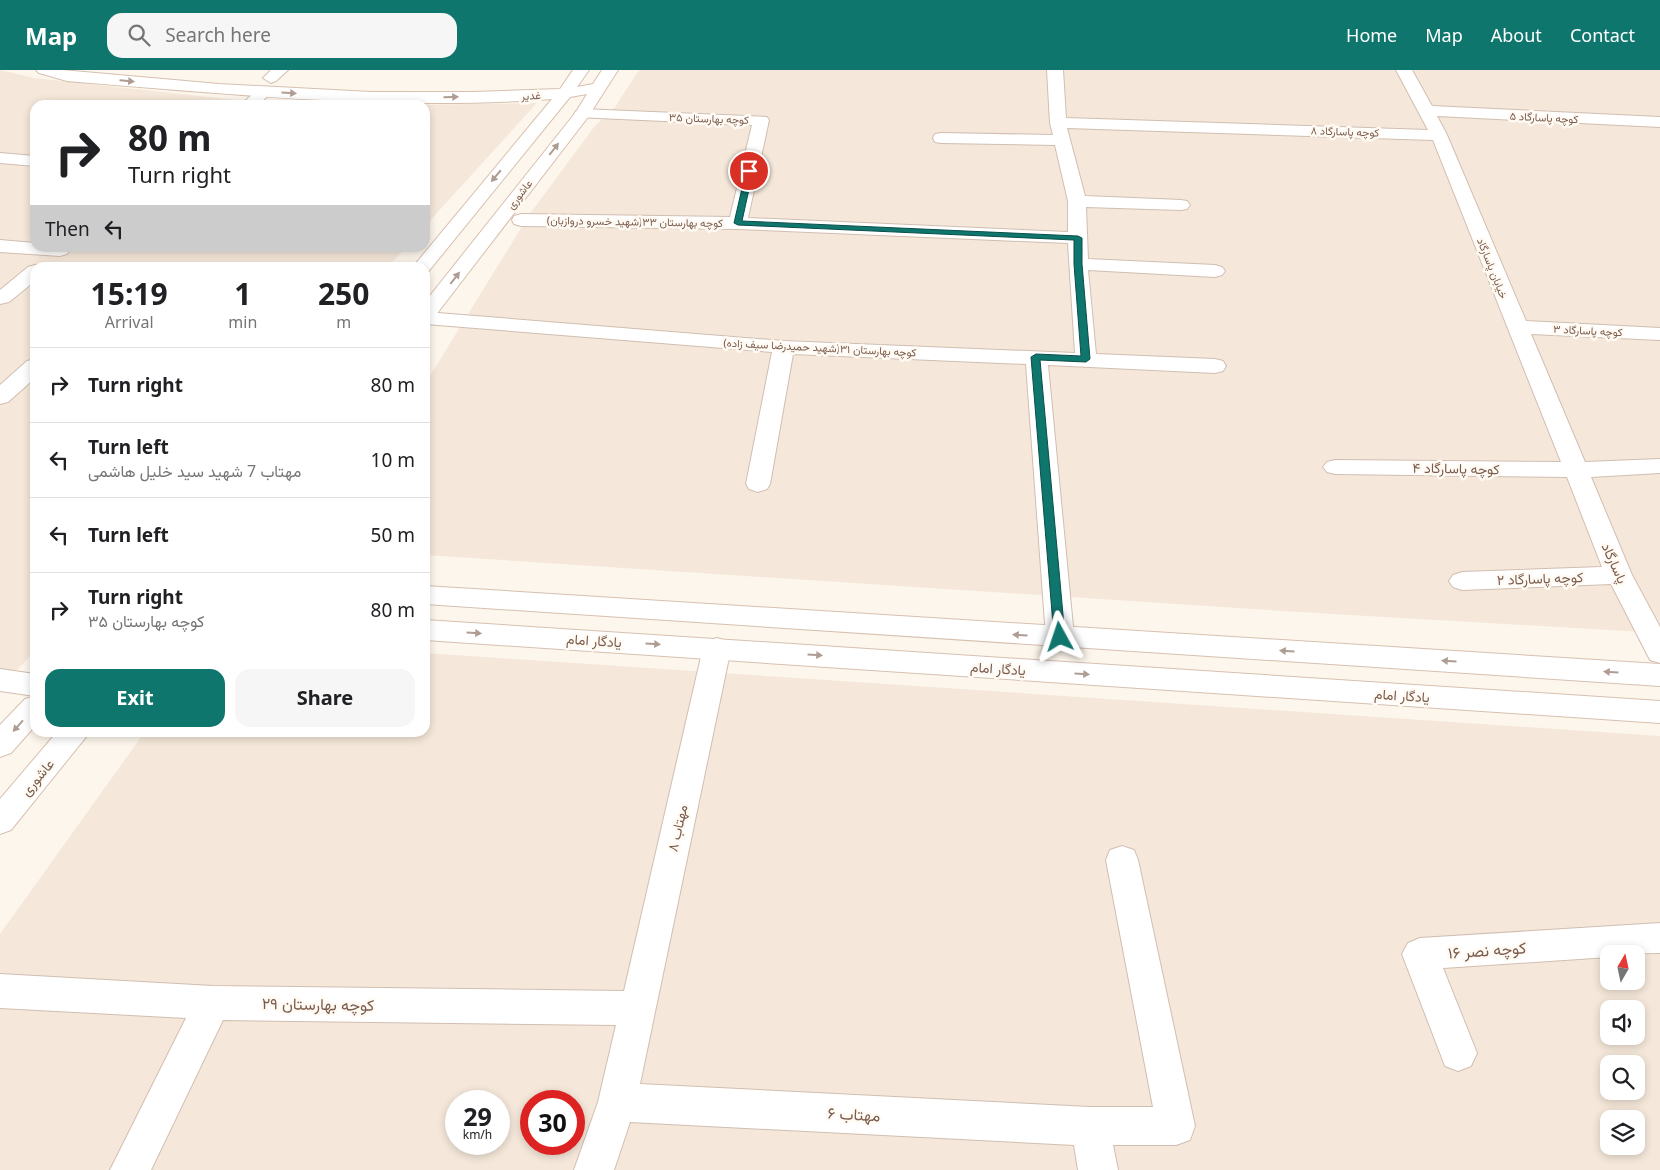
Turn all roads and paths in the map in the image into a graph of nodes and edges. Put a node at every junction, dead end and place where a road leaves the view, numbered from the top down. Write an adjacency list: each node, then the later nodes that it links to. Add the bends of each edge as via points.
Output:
1 (44, 70): 9 (street, غدیر, one-way to 9, via 67,76)
2 (176, 70): 6 (street, غدیر)
3 (610, 70): 8 (street, عاشوری)
4 (1055, 70): 15 (street)
5 (1404, 70): 12 (street, خیابان پاسارگاد)
6 (275, 74): 10 (street, غدیر)
7 (572, 82): 8 (street, غدیر); 10 (street, غدیر); 29 (street, one-way to 29)
8 (597, 88): 13 (street, عاشوری)
9 (264, 92): 10 (street, غدیر, one-way to 10); 11 (street)
10 (404, 93)
11 (254, 100)
12 (1427, 111): 14 (street, کوچه پاسارگاد ۵); 16 (street, خیابان پاسارگاد)
13 (582, 114): 23 (street, کوچه بهارستان ۳۵, via 761,120); 35 (street, عاشوری, one-way to 13)
14 (1660, 122)
15 (1060, 131): 16 (street, کوچه پاسارگاد ۸, via 1250,127); 17 (street, کوچه پاسارگاد ۸); 20 (street)
16 (1439, 135): 37 (street, خیابان پاسارگاد)
17 (941, 138)
18 (0, 158): 19 (street)
19 (30, 160)
20 (1077, 201): 21 (street); 24 (street)
21 (1181, 205)
22 (521, 220): 23 (street, کوچه بهارستان ۳۳(شهید خسرو دروازبان))
23 (738, 223): 24 (street, کوچه بهارستان ۳۳(شهید خسرو دروازبان))
24 (1078, 238): 30 (street)
25 (0, 246): 26 (street)
26 (30, 247)
27 (58, 252): 28 (street)
28 (46, 262)
29 (426, 262)
30 (1078, 264): 31 (street); 41 (street)
31 (1216, 271)
32 (30, 275): 33 (street)
33 (1, 298): 34 (street)
34 (30, 298)
35 (430, 311)
36 (430, 317): 39 (street, کوچه بهارستان ۳۱(شهید حمیدرضا سیف زاده))
37 (1516, 327): 38 (street, کوچه پاسارگاد ۳); 47 (street, خیابان پاسارگاد)
38 (1660, 334)
39 (784, 347): 40 (street, کوچه بهارستان ۳۱(شهید حمیدرضا سیف زاده)); 48 (street)
40 (1036, 357): 41 (street, کوچه بهارستان ۳۱(شهید حمیدرضا سیف زاده)); 53 (street)
41 (1086, 359): 42 (street, کوچه بهارستان ۳۱(شهید حمیدرضا سیف زاده))
42 (1215, 366)
43 (30, 370): 44 (street)
44 (0, 397)
45 (1658, 466): 47 (street, کوچه پاسارگاد ۴)
46 (1335, 467): 47 (street, کوچه پاسارگاد ۴)
47 (1576, 470): 49 (street, پاسارگاد)
48 (758, 484)
49 (1619, 575): 50 (street, کوچه پاسارگاد ۲); 55 (street, پاسارگاد)
50 (1462, 582)
51 (430, 595): 53 (street, one-way to 51)
52 (430, 630): 54 (street, یادگار امام, one-way to 54)
53 (1060, 637): 56 (street, one-way to 53)
54 (717, 648): 59 (street, یادگار امام, one-way to 59); 68 (street, مهتاب ۸)
55 (1660, 653)
56 (1660, 675)
57 (0, 680): 58 (street)
58 (30, 684)
59 (1660, 712)
60 (30, 713): 62 (street, one-way to 62)
61 (71, 737): 63 (street, عاشوری)
62 (0, 746)
63 (0, 821)
64 (1122, 860): 71 (street, مهتاب ۶, via 1176,1126)
65 (1660, 938): 69 (street, کوچه نصر ۱۶, via 1420,954)
66 (0, 991): 67 (street, کوچه بهارستان ۲۹)
67 (213, 1003): 68 (street, کوچه بهارستان ۲۹); 72 (street)
68 (636, 1008): 70 (street, مهتاب ۸)
69 (1458, 1053)
70 (617, 1102): 71 (street, مهتاب ۶); 73 (street, مهتاب ۸)
71 (1090, 1126): 74 (street)
72 (130, 1170)
73 (594, 1170)
74 (1098, 1170)

